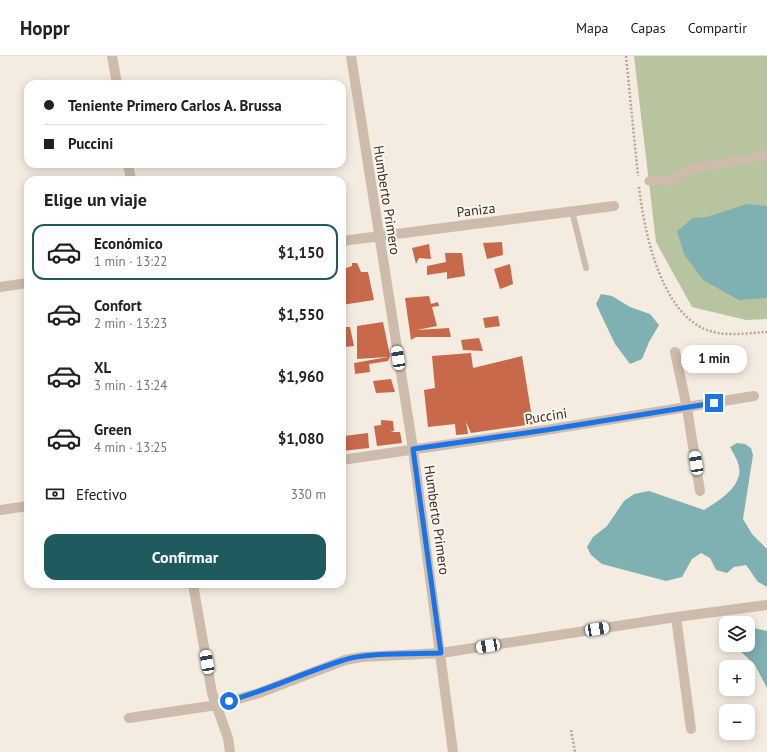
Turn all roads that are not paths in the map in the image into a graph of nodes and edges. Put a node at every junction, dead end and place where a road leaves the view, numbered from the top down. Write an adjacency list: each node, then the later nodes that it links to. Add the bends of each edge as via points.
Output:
1 (112, 56): 3 (street)
2 (351, 56): 8 (street, Humberto Primero)
3 (116, 80)
4 (767, 155): 5 (street, via 692,169 668,181)
5 (649, 181)
6 (614, 206): 7 (street, Paniza)
7 (572, 211): 8 (street, Paniza); 10 (lane)
8 (378, 236): 9 (street, Paniza); 16 (street, Humberto Primero)
9 (346, 240)
10 (586, 268)
11 (24, 284): 12 (street)
12 (0, 287)
13 (675, 352): 15 (street)
14 (754, 396): 15 (street, Puccini)
15 (687, 408): 16 (street, Puccini); 18 (street)
16 (413, 449): 17 (street, Puccini); 24 (street, Humberto Primero)
17 (346, 459)
18 (700, 491)
19 (24, 507): 20 (street)
20 (0, 510)
21 (194, 588): 25 (street, via 212,693)
22 (767, 605): 23 (street)
23 (676, 617): 24 (street); 27 (street)
24 (441, 653): 25 (street, via 345,660 258,693); 29 (street, Humberto Primero)
25 (217, 705): 26 (street); 28 (street)
26 (129, 718)
27 (691, 729)
28 (230, 752)
29 (453, 752)

